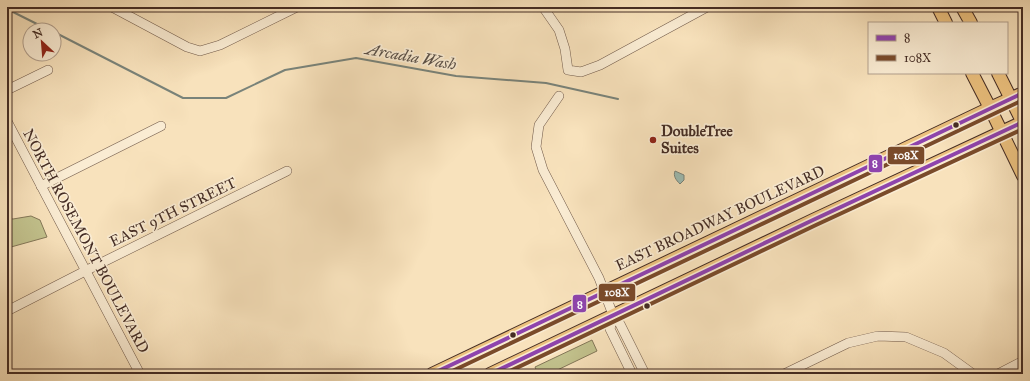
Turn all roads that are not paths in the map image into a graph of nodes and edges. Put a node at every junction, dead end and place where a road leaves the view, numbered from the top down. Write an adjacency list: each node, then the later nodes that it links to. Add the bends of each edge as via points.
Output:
1 (296, 7): 6 (street, via 220,45 200,50 187,47)
2 (543, 7): 3 (street, via 560,32 568,70 581,72 600,65)
3 (707, 7)
4 (938, 7): 7 (main road)
5 (962, 7): 8 (main road)
6 (117, 8)
7 (946, 22)
8 (970, 22)
9 (48, 70): 12 (street)
10 (973, 74): 16 (main road)
11 (998, 74): 15 (main road)
12 (7, 90)
13 (1023, 94): 15 (main road, EAST BROADWAY BOULEVARD)
14 (559, 96): 25 (street, via 540,125 536,147 543,170)
15 (1011, 99): 16 (main road, EAST BROADWAY BOULEVARD); 18 (main road)
16 (990, 108): 20 (main road); 25 (main road, EAST BROADWAY BOULEVARD)
17 (7, 121): 23 (street, NORTH ROSEMONT BOULEVARD)
18 (1023, 123): 20 (main road)
19 (161, 126): 23 (street)
20 (1002, 132): 22 (main road); 27 (main road)
21 (287, 171): 24 (street, EAST 9TH STREET)
22 (1023, 176)
23 (41, 186): 24 (street, NORTH ROSEMONT BOULEVARD)
24 (86, 270): 26 (street, EAST 9TH STREET); 30 (street, NORTH ROSEMONT BOULEVARD)
25 (604, 292): 27 (street); 29 (main road, EAST BROADWAY BOULEVARD)
26 (7, 311)
27 (613, 315): 32 (main road); 33 (street, via 610,329); 34 (street)
28 (1023, 361): 37 (street)
29 (448, 370): 31 (main road, EAST BROADWAY BOULEVARD)
30 (140, 374)
31 (432, 374)
32 (490, 374)
33 (632, 374)
34 (645, 374)
35 (784, 374): 36 (street, via 848,343 878,336 906,337 944,353)
36 (973, 374)
37 (998, 374)

